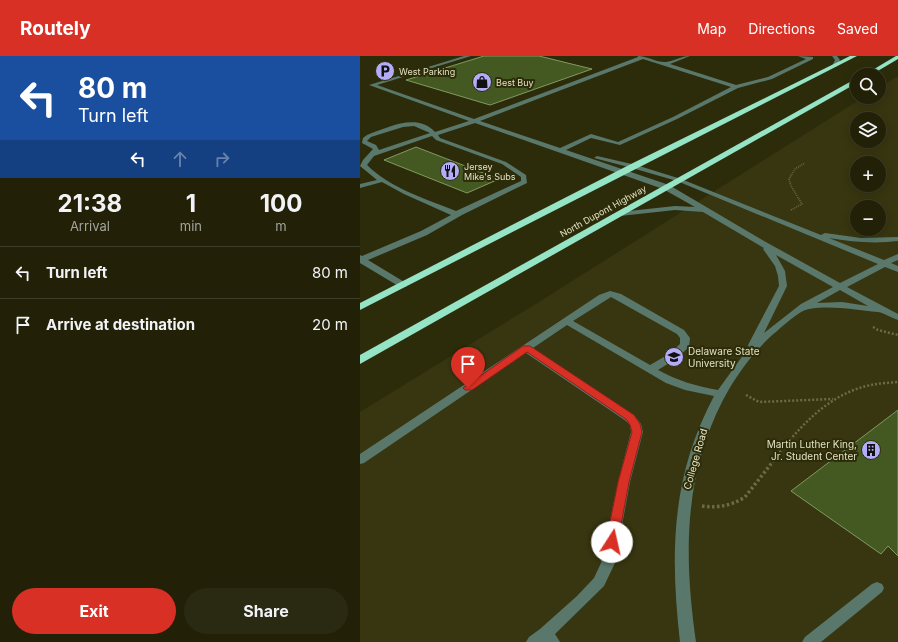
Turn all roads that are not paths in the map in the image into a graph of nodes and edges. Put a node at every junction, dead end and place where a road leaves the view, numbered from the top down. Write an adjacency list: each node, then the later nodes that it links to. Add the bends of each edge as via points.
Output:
1 (469, 56): 13 (street, via 372,84)
2 (688, 56): 8 (street)
3 (800, 56): 12 (street, via 811,58 770,78)
4 (834, 56): 9 (street, via 838,60)
5 (854, 56): 9 (highway)
6 (642, 57): 8 (street); 13 (street)
7 (898, 58): 10 (highway)
8 (665, 64): 12 (street)
9 (834, 66): 17 (highway)
10 (880, 68)
11 (850, 84): 20 (highway, North Dupont Highway)
12 (736, 86): 15 (street, via 618,144 591,136)
13 (473, 121): 14 (street); 15 (street)
14 (434, 134): 16 (street); 16 (street, via 415,124 402,125 365,139 364,142 376,149); 24 (street, via 438,139 504,163 524,176 525,182 518,186)
15 (561, 150): 17 (street); 18 (street)
16 (372, 154): 19 (street, via 363,165 368,172)
17 (634, 166): 18 (highway); 20 (street)
18 (621, 173): 22 (street); 33 (highway)
19 (383, 180): 21 (street); 24 (street)
20 (679, 180): 22 (highway, North Dupont Highway); 26 (street)
21 (360, 186)
22 (666, 188): 23 (street); 25 (highway, North Dupont Highway)
23 (707, 212): 25 (street, via 675,208); 28 (street)
24 (456, 214): 30 (street, via 424,233)
25 (620, 214): 42 (highway, North Dupont Highway)
26 (800, 230): 27 (street, via 867,242); 31 (street)
27 (898, 240)
28 (761, 243): 34 (street); 41 (street, via 774,256 784,278 783,286)
29 (898, 256): 31 (street, College Road)
30 (360, 259): 33 (street)
31 (884, 264): 32 (street); 34 (street, College Road)
32 (898, 269)
33 (403, 284): 35 (highway)
34 (841, 287): 36 (street, College Road); 37 (street)
35 (360, 306)
36 (805, 306): 37 (street, via 842,305); 41 (street, College Road)
37 (884, 311): 38 (street)
38 (898, 317)
39 (567, 321): 40 (street); 43 (street); 43 (street, via 610,294 618,296 681,332 685,338 685,345)
40 (526, 348): 45 (street); 47 (street, via 630,418 637,432 608,563 598,582)
41 (750, 351): 44 (street, College Road)
42 (360, 360)
43 (650, 370): 44 (street, via 689,388)
44 (720, 394): 48 (street, College Road, via 703,429 684,500 680,548)
45 (360, 460)
46 (877, 588): 49 (street)
47 (544, 639)
48 (688, 642)
49 (810, 642)

